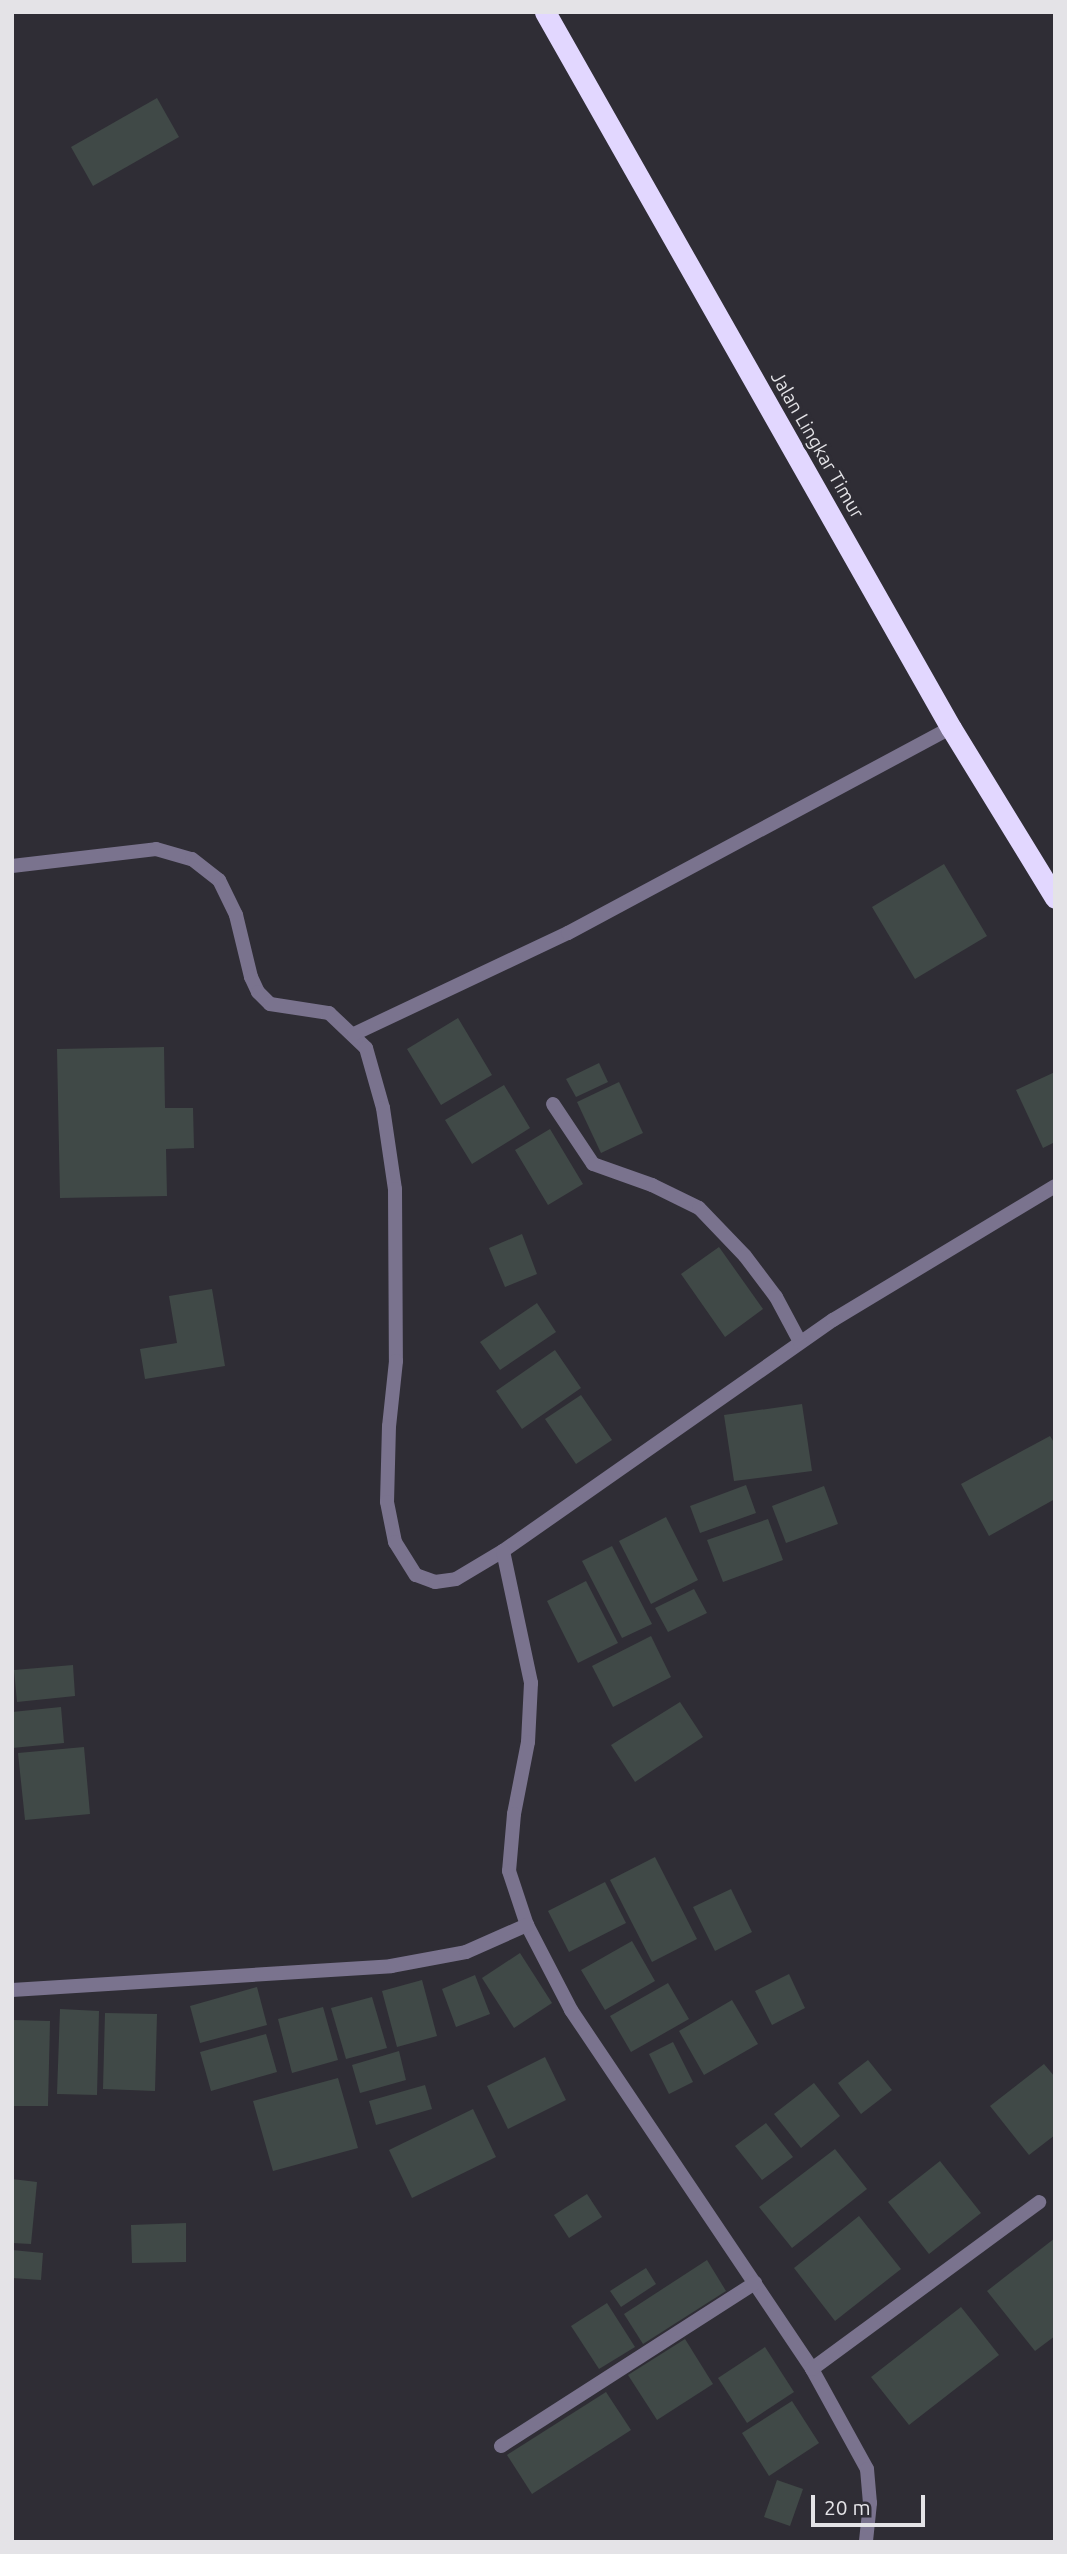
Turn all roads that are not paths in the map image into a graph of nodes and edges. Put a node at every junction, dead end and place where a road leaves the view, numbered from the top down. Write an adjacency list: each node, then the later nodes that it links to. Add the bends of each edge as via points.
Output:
1 (545, 12): 2 (highway, Jalan Lingkar Timur)
2 (951, 728): 4 (highway, Jalan Lingkar Timur); 5 (street, via 568,933)
3 (12, 866): 5 (street, via 156,849 192,859 219,880 236,915 258,992 270,1004 329,1013)
4 (1055, 898)
5 (354, 1034): 9 (street, via 366,1048 383,1108 396,1189 396,1361 387,1502 395,1542 416,1575 436,1582 456,1579)
6 (553, 1104): 8 (street, via 593,1164 699,1208 746,1256 776,1297)
7 (1055, 1186): 8 (street)
8 (800, 1342): 9 (street)
9 (503, 1551): 10 (street, via 531,1683 528,1742 509,1871)
10 (527, 1925): 11 (street, via 466,1952 391,1966); 13 (street, via 571,2010)
11 (12, 1990)
12 (1039, 2202): 14 (street)
13 (755, 2283): 14 (street); 15 (street)
14 (812, 2369): 16 (street, via 867,2469)
15 (501, 2446)
16 (866, 2542)

